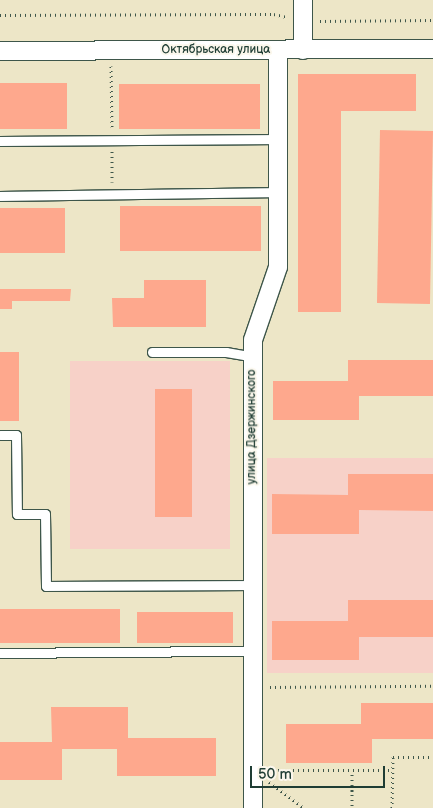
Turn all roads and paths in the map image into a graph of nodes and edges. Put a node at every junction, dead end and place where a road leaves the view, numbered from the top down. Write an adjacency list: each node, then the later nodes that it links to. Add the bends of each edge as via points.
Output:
1 (303, 0): 4 (street)
2 (0, 15): 4 (path, via 274,14)
3 (433, 20): 4 (path)
4 (303, 21): 7 (street)
5 (433, 49): 7 (street, Октябрьская улица)
6 (278, 50): 7 (street, Октябрьская улица); 9 (street, Октябрьская улица); 10 (street, улица Дзержинского)
7 (303, 50)
8 (0, 51): 9 (street, Октябрьская улица)
9 (111, 51): 11 (path)
10 (278, 139): 11 (lane); 13 (street, улица Дзержинского)
11 (112, 140): 12 (lane); 14 (path)
12 (0, 141)
13 (278, 192): 14 (lane); 17 (street, улица Дзержинского, via 278,267 253,340)
14 (113, 194): 15 (lane)
15 (0, 196)
16 (152, 352): 17 (lane, via 226,352)
17 (253, 357): 19 (street, улица Дзержинского)
18 (0, 435): 19 (lane, via 16,435 17,514 45,514 46,586)
19 (252, 585): 20 (street, улица Дзержинского)
20 (252, 651): 21 (lane); 23 (street, улица Дзержинского)
21 (0, 653)
22 (433, 686): 23 (path)
23 (252, 687): 25 (street, улица Дзержинского)
24 (433, 757): 27 (path, via 393,757)
25 (253, 770): 26 (path); 28 (street, улица Дзержинского); 29 (path)
26 (352, 770): 27 (path); 30 (path)
27 (393, 770): 31 (path)
28 (253, 808)
29 (304, 808)
30 (352, 808)
31 (392, 808)

